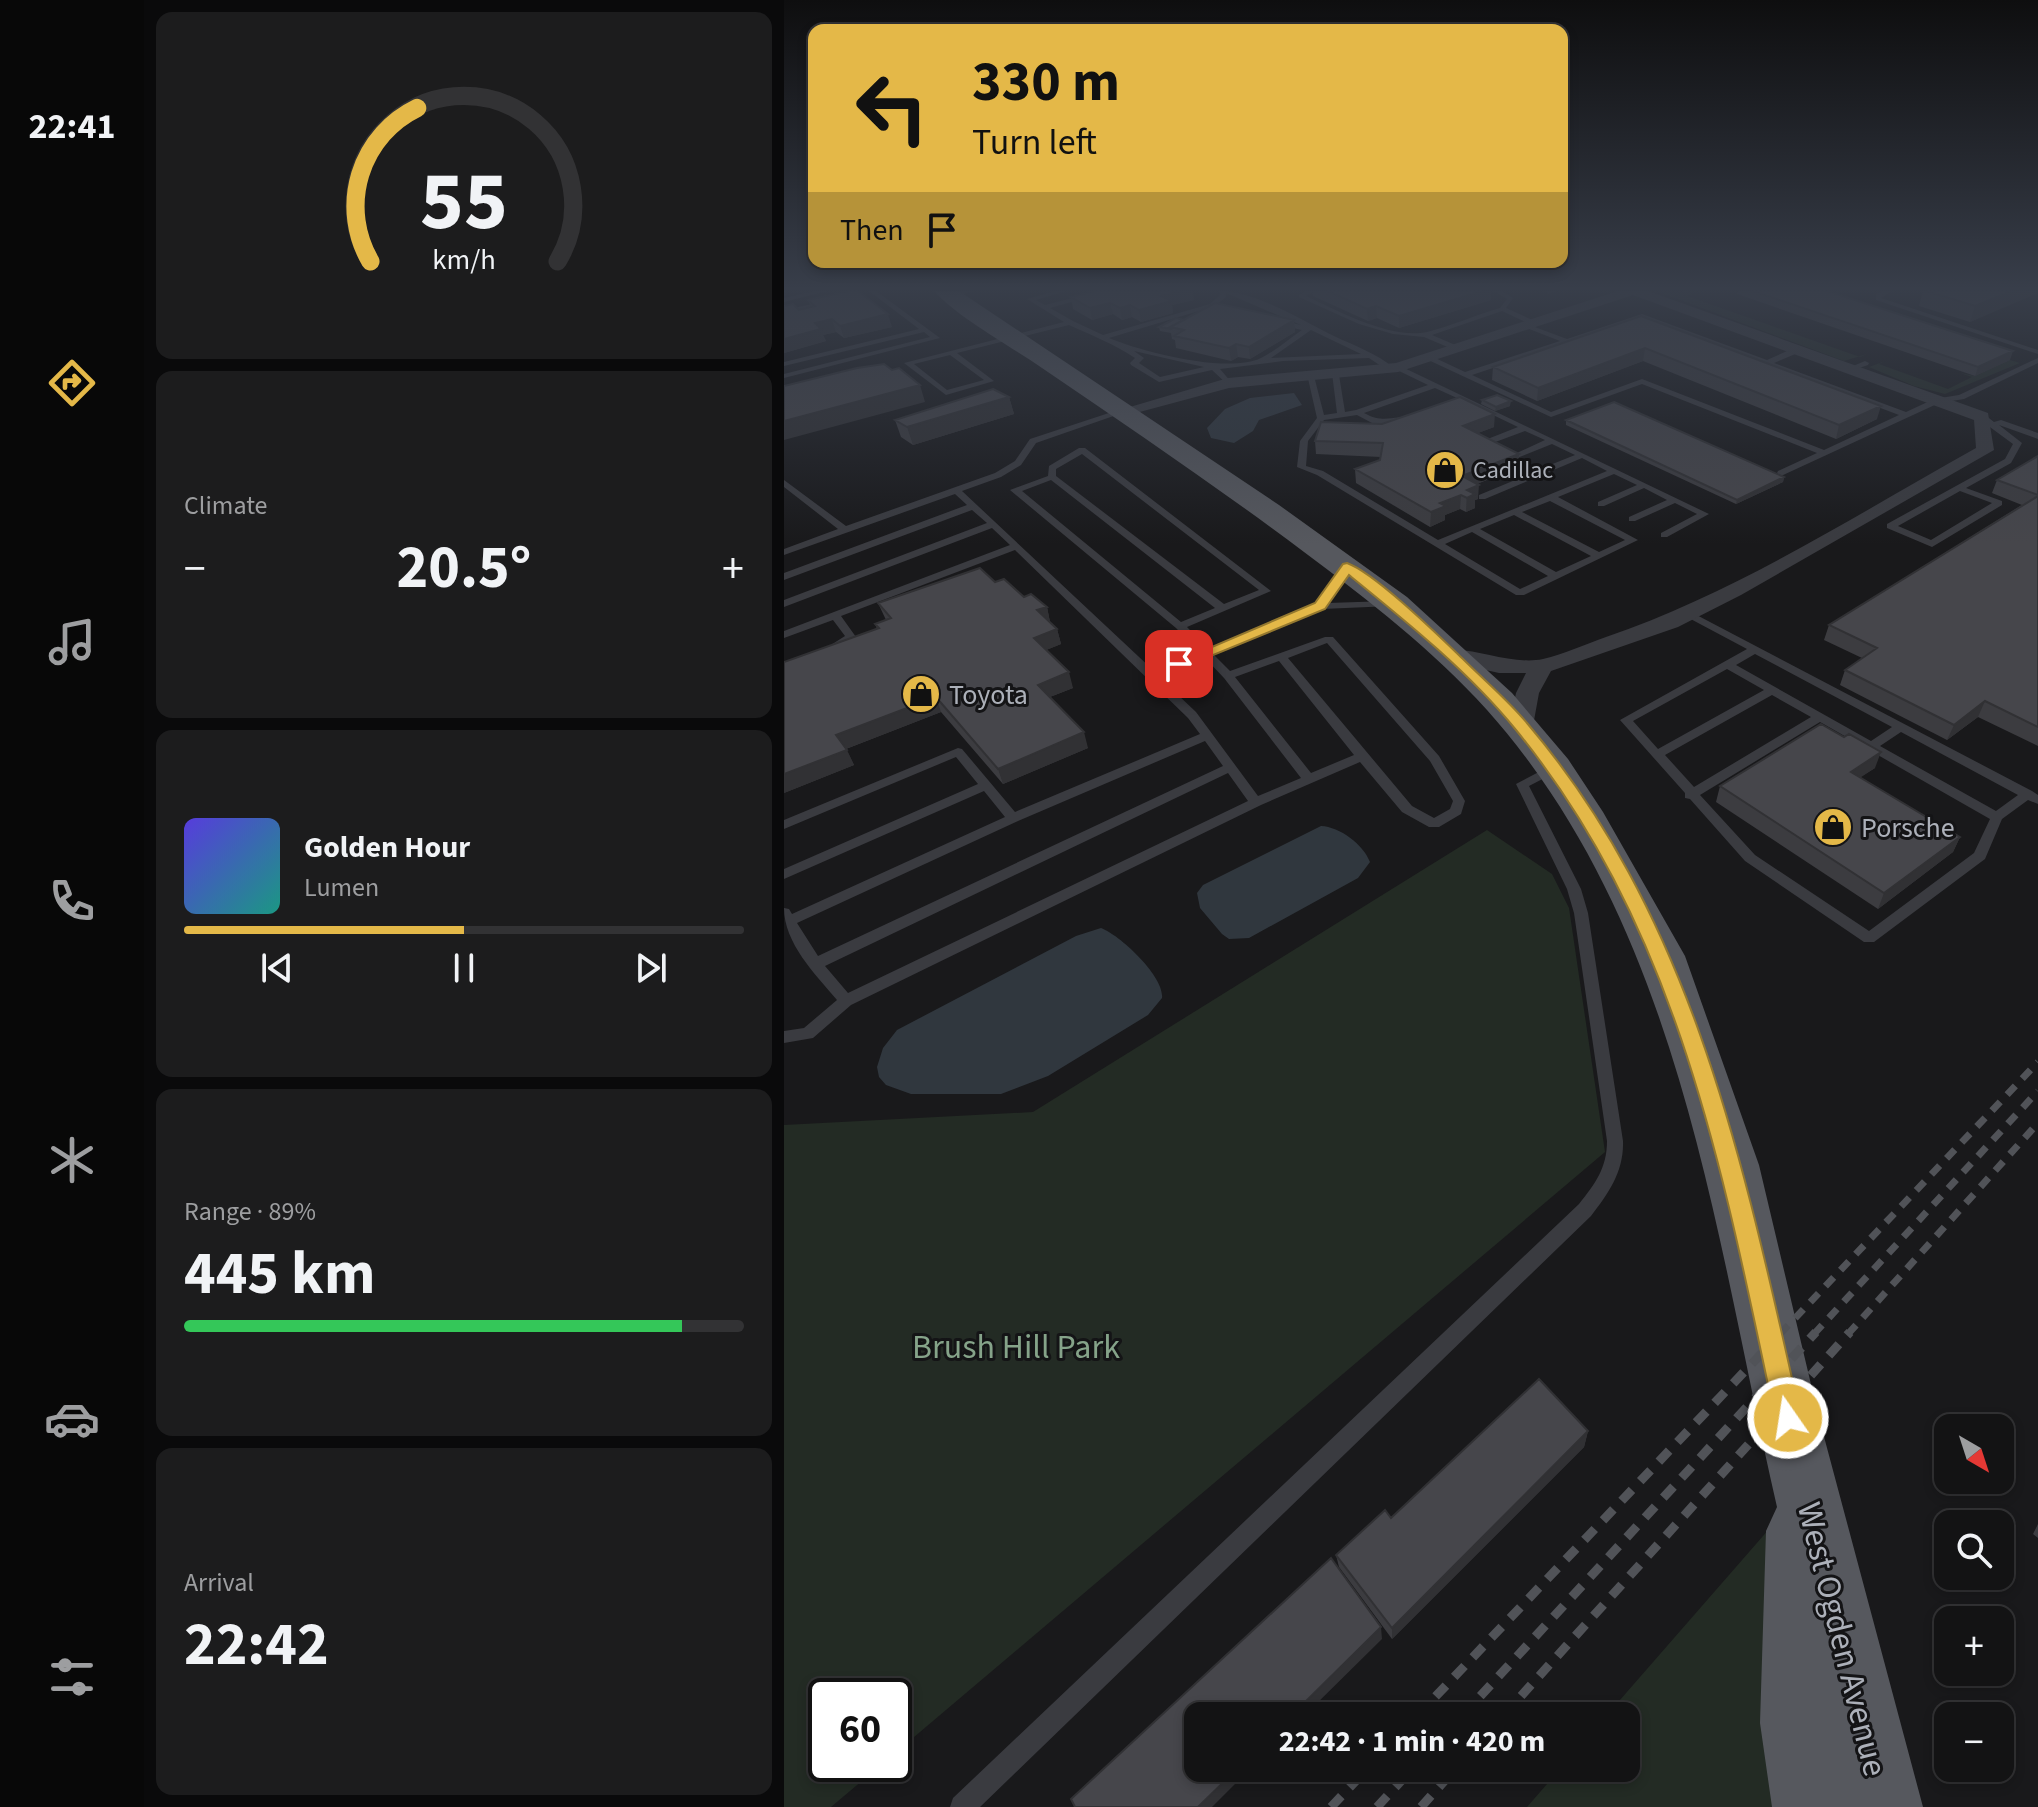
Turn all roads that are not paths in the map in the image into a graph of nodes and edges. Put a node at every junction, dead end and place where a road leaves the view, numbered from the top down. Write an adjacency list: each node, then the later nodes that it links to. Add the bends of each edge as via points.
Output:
1 (924, 375): 2 (lane, via 946,393 990,381)
2 (982, 375)
3 (1068, 375): 20 (main road, West Ogden Avenue)
4 (1152, 375): 5 (lane, via 1159,380)
5 (1179, 375)
6 (1221, 375): 15 (lane)
7 (1327, 375): 14 (street)
8 (1335, 375): 22 (lane)
9 (1412, 375): 16 (lane)
10 (1465, 375): 30 (lane, via 1551,415 1642,381)
11 (1800, 375): 24 (lane)
12 (1878, 375): 18 (street)
13 (2006, 375): 18 (lane, via 1961,397)
14 (1310, 376): 15 (street); 26 (lane)
15 (1228, 383): 20 (street)
16 (1435, 385): 17 (lane); 21 (lane)
17 (1464, 398): 19 (lane); 27 (lane)
18 (1937, 401): 24 (lane); 25 (street)
19 (1449, 403)
20 (1121, 412): 40 (lane, via 1033,441 1012,467); 56 (main road, West Ogden Avenue)
21 (1358, 412): 22 (lane); 23 (lane, via 1388,425)
22 (1341, 414): 26 (lane)
23 (1419, 414)
24 (1906, 415): 30 (lane)
25 (1982, 417): 28 (lane); 39 (lane, via 2018,443 2008,461); 63 (street, via 1985,450 1978,455)
26 (1321, 418): 52 (lane, via 1304,441 1301,467)
27 (1524, 428): 29 (lane); 32 (lane, via 1483,444)
28 (2038, 436)
29 (1551, 441): 31 (lane); 32 (lane)
30 (1824, 453): 35 (lane)
31 (1582, 455): 33 (lane); 34 (lane)
32 (1510, 458): 34 (lane)
33 (1614, 471): 38 (lane); 42 (lane)
34 (1540, 473): 41 (lane)
35 (1781, 473)
36 (1052, 477): 62 (lane); 62 (lane, via 1052,468 1082,450 1266,591); 65 (lane, via 1015,490)
37 (784, 483): 50 (lane)
38 (1644, 485): 43 (lane); 44 (lane)
39 (1959, 488): 39 (lane, via 1931,503 1890,526 1932,544 1999,503)
40 (956, 490): 45 (lane); 50 (lane)
41 (1482, 497)
42 (1550, 497): 46 (lane); 55 (lane, via 1633,540)
43 (1675, 500): 47 (lane); 51 (lane, via 1704,514)
44 (1601, 504)
45 (973, 506): 48 (lane); 58 (lane)
46 (1515, 512): 49 (lane); 55 (lane)
47 (1632, 519)
48 (993, 524): 53 (lane); 59 (lane)
49 (1473, 529): 52 (lane); 57 (lane)
50 (845, 530): 54 (lane)
51 (1664, 535)
52 (1438, 543): 57 (lane, via 1520,593)
53 (1017, 546): 64 (lane); 74 (lane)
54 (784, 552)
55 (1598, 556): 57 (lane)
56 (1347, 567): 60 (main road, West Ogden Avenue); 61 (lane)
57 (1555, 576)
58 (784, 577)
59 (784, 604)
60 (1395, 604): 61 (lane); 71 (main road, West Ogden Avenue)
61 (1320, 606): 68 (lane)
62 (1223, 609): 65 (lane)
63 (1689, 614): 67 (lane); 73 (street)
64 (835, 615): 66 (lane); 69 (lane, via 851,637)
65 (1180, 626): 68 (lane)
66 (784, 635)
67 (1754, 650): 72 (lane); 78 (lane)
68 (1206, 653): 74 (lane); 75 (lane)
69 (819, 655)
70 (1281, 656): 75 (lane); 83 (lane); 83 (lane, via 1329,639 1435,759 1459,801 1456,811 1434,824 1407,809)
71 (1454, 656): 73 (street, via 1499,666); 81 (main road, West Ogden Avenue)
72 (1728, 665): 76 (lane); 82 (lane, via 1626,720)
73 (1543, 666): 81 (street, via 1526,693)
74 (1152, 676): 79 (lane)
75 (1228, 676): 85 (lane)
76 (1772, 690): 77 (lane); 82 (lane)
77 (1819, 717): 80 (lane); 87 (lane)
78 (1900, 727): 80 (lane); 88 (lane)
79 (1207, 735): 84 (lane); 91 (lane)
80 (1871, 746): 90 (lane)
81 (1538, 747): 98 (main road, West Ogden Avenue, via 1620,874 1675,989 1732,1165); 99 (lane, via 1522,784 1581,913 1615,1141 1608,1180 1573,1222)
82 (1656, 755): 87 (lane)
83 (1362, 756): 85 (lane)
84 (1230, 767): 89 (lane); 95 (lane)
85 (1309, 779): 89 (lane)
86 (986, 785): 91 (lane); 92 (lane, via 958,752); 93 (lane)
87 (1690, 795): 90 (lane, via 1750,858 1869,938 1980,856)
88 (2033, 797): 90 (lane)
89 (1256, 802): 96 (lane)
90 (1997, 817)
91 (1013, 818): 94 (lane)
92 (784, 825)
93 (784, 874)
94 (786, 917): 95 (lane)
95 (815, 964): 96 (lane)
96 (846, 1001): 97 (lane, via 808,1034)
97 (784, 1037)
98 (1801, 1471): 100 (main road, West Ogden Avenue, via 1797,1723); 101 (main road, West Ogden Avenue)
99 (962, 1807)
100 (1811, 1807)
101 (1884, 1807)

